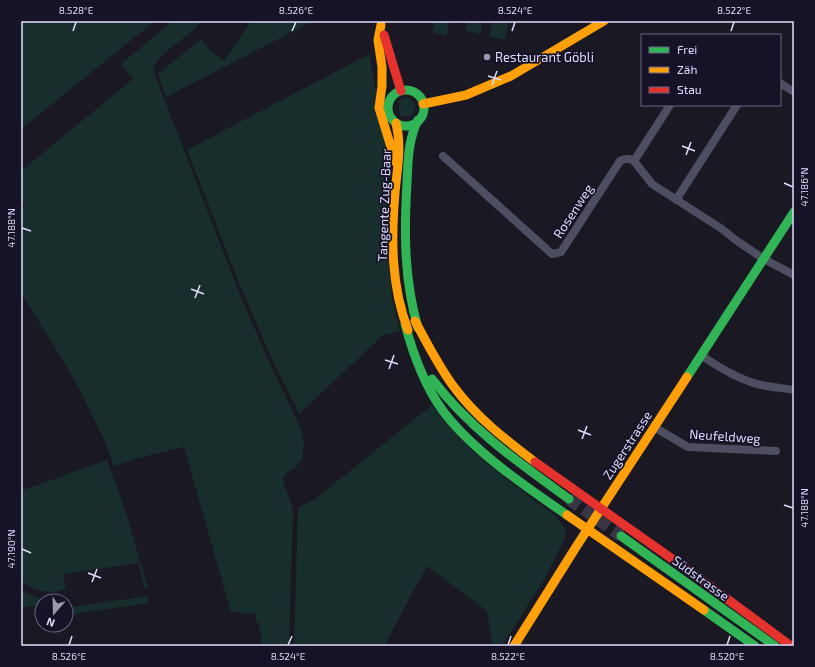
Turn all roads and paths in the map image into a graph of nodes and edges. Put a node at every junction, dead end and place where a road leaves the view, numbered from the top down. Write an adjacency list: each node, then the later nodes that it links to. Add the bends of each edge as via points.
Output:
1 (604, 21): 6 (main road, via 511,76 466,95)
2 (380, 23): 4 (main road); 13 (main road, via 378,40 382,86 379,108 391,147)
3 (781, 85): 5 (street)
4 (401, 91): 6 (main road, via 416,93); 10 (main road, via 394,94 388,105 389,113)
5 (794, 92)
6 (423, 104): 9 (main road)
7 (669, 106): 12 (street)
8 (736, 106): 14 (street)
9 (418, 120): 10 (main road, via 410,125); 18 (main road, Tangente Zug-Baar, via 410,141 405,227 406,272)
10 (396, 123): 13 (main road, Tangente Zug-Baar, via 399,130 399,153)
11 (443, 156): 12 (street, Rosenweg, via 552,254 561,252 620,161 630,158)
12 (634, 160): 14 (street, via 652,184)
13 (395, 192): 19 (main road, Tangente Zug-Baar, via 395,272)
14 (676, 200): 16 (street)
15 (794, 212): 16 (main road, Zugerstrasse)
16 (764, 259): 17 (street); 20 (main road, Zugerstrasse)
17 (794, 275)
18 (415, 321): 22 (main road, Tangente Zug-Baar, via 430,362); 26 (main road, via 438,365 487,423 515,448)
19 (405, 324): 22 (main road, Tangente Zug-Baar, via 440,391); 27 (main road, via 421,370 453,424 505,471)
20 (701, 355): 21 (street, via 719,368 757,384); 23 (main road, Zugerstrasse)
21 (794, 390)
22 (462, 413): 25 (main road, Tangente Zug-Baar, via 503,451)
23 (654, 427): 24 (street, Neufeldweg, via 688,447); 26 (main road, Zugerstrasse)
24 (776, 451)
25 (569, 499)
26 (601, 509): 27 (main road, Zugerstrasse); 32 (main road)
27 (588, 529): 30 (main road, Zugerstrasse); 31 (main road)
28 (621, 536): 29 (main road, Südstrasse)
29 (771, 644)
30 (514, 646)
31 (755, 646)
32 (791, 646)

